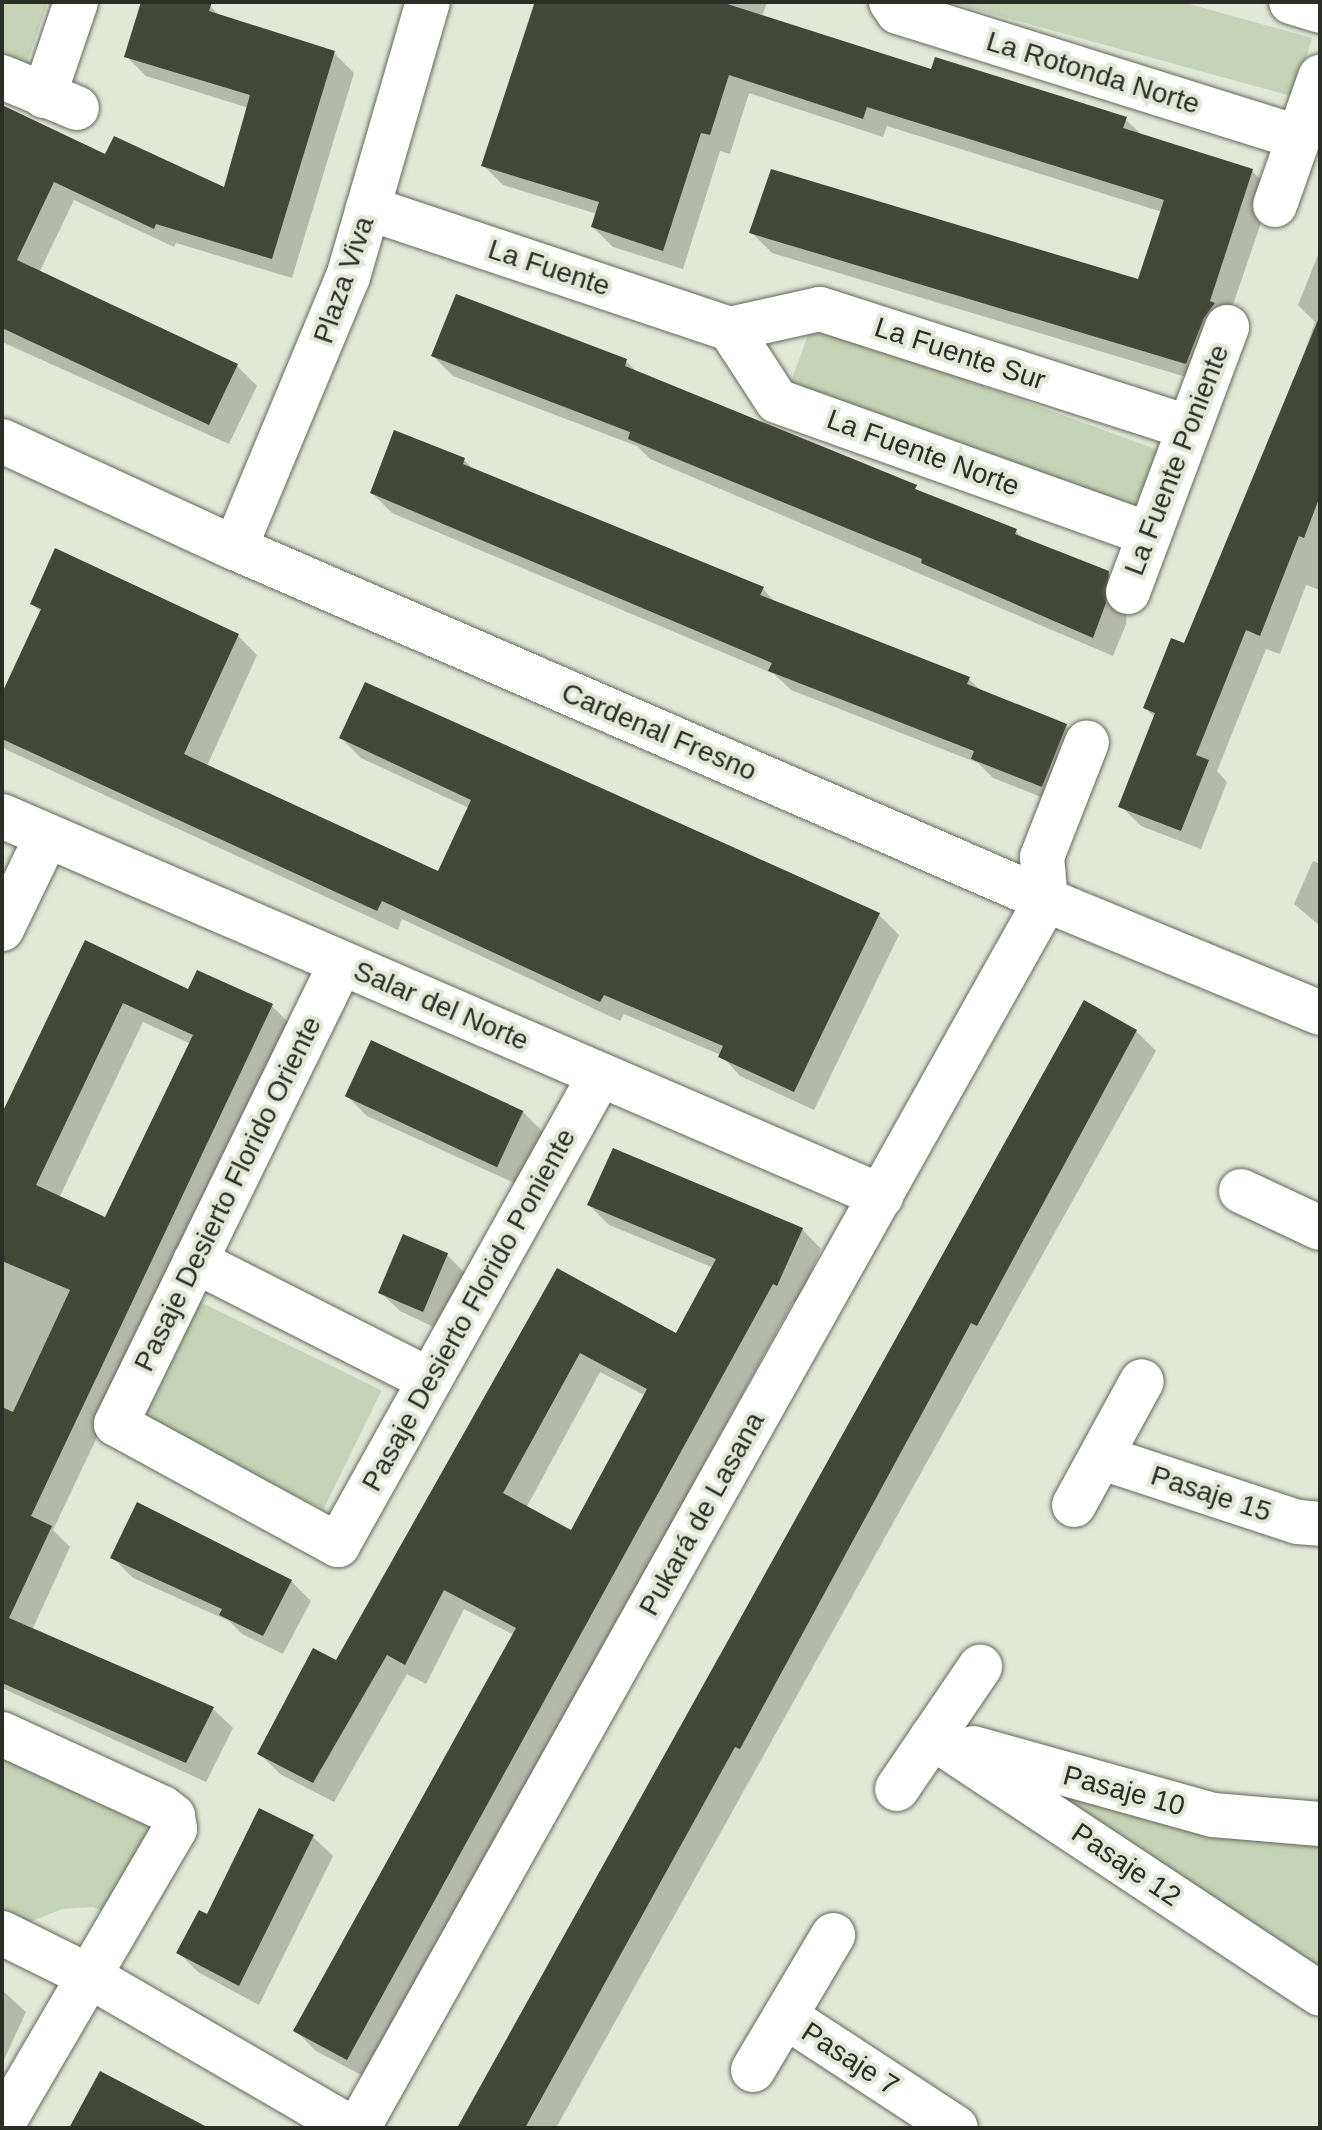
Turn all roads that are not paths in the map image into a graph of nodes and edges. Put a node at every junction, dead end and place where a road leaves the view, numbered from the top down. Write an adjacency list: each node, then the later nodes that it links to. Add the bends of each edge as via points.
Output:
1 (76, 2): 6 (street, via 60,102)
2 (891, 2): 8 (street, La Rotonda Norte, via 898,12)
3 (1291, 2): 5 (street)
4 (415, 5): 10 (street, Plaza Viva)
5 (1320, 11)
6 (2, 77)
7 (1320, 77): 8 (street)
8 (1299, 138): 9 (street)
9 (1275, 205)
10 (368, 208): 12 (street, La Fuente); 16 (street, Plaza Viva, via 313,368)
11 (1227, 327): 13 (street, La Fuente Poniente)
12 (730, 329): 13 (street, La Fuente Sur, via 820,309); 15 (street, La Fuente Norte, via 777,401)
13 (1187, 427): 15 (street, La Fuente Poniente)
14 (2, 441): 16 (street, Cardenal Fresno)
15 (1149, 534): 17 (street, La Fuente Poniente)
16 (235, 548): 21 (street, Cardenal Fresno)
17 (1128, 592)
18 (1087, 742): 21 (street, via 1042,857)
19 (2, 816): 20 (street, Salar del Norte)
20 (47, 836): 22 (street); 23 (street, Salar del Norte)
21 (1046, 900): 24 (street, Cardenal Fresno); 27 (street, Pukará de Lasana)
22 (2, 929)
23 (341, 963): 25 (street, Salar del Norte); 29 (street, Pasaje Desierto Florido Oriente)
24 (1320, 1013)
25 (600, 1075): 27 (street, Salar del Norte); 30 (street, Pasaje Desierto Florido Poniente)
26 (1241, 1191): 28 (street)
27 (881, 1196): 49 (street, Pukará de Lasana)
28 (1320, 1228)
29 (195, 1261): 30 (street); 35 (street, Pasaje Desierto Florido Oriente, via 116,1424)
30 (430, 1380): 35 (street, Pasaje Desierto Florido Poniente)
31 (1142, 1381): 32 (street)
32 (1103, 1458): 33 (street); 34 (street, Pasaje 15, via 1298,1522)
33 (1074, 1505)
34 (1320, 1524)
35 (338, 1545)
36 (980, 1667): 38 (street)
37 (2, 1734): 43 (street, via 173,1816 175,1829)
38 (932, 1737): 39 (street); 40 (street, Pasaje 10, via 1213,1815); 44 (street, Pasaje 12)
39 (897, 1789)
40 (1320, 1824)
41 (2, 1933): 43 (street)
42 (833, 1935): 45 (street)
43 (91, 1977): 47 (street); 48 (street)
44 (1320, 1994)
45 (785, 2016): 46 (street); 50 (street, Pasaje 7)
46 (753, 2070)
47 (2, 2125)
48 (351, 2128)
49 (358, 2128)
50 (956, 2128)

